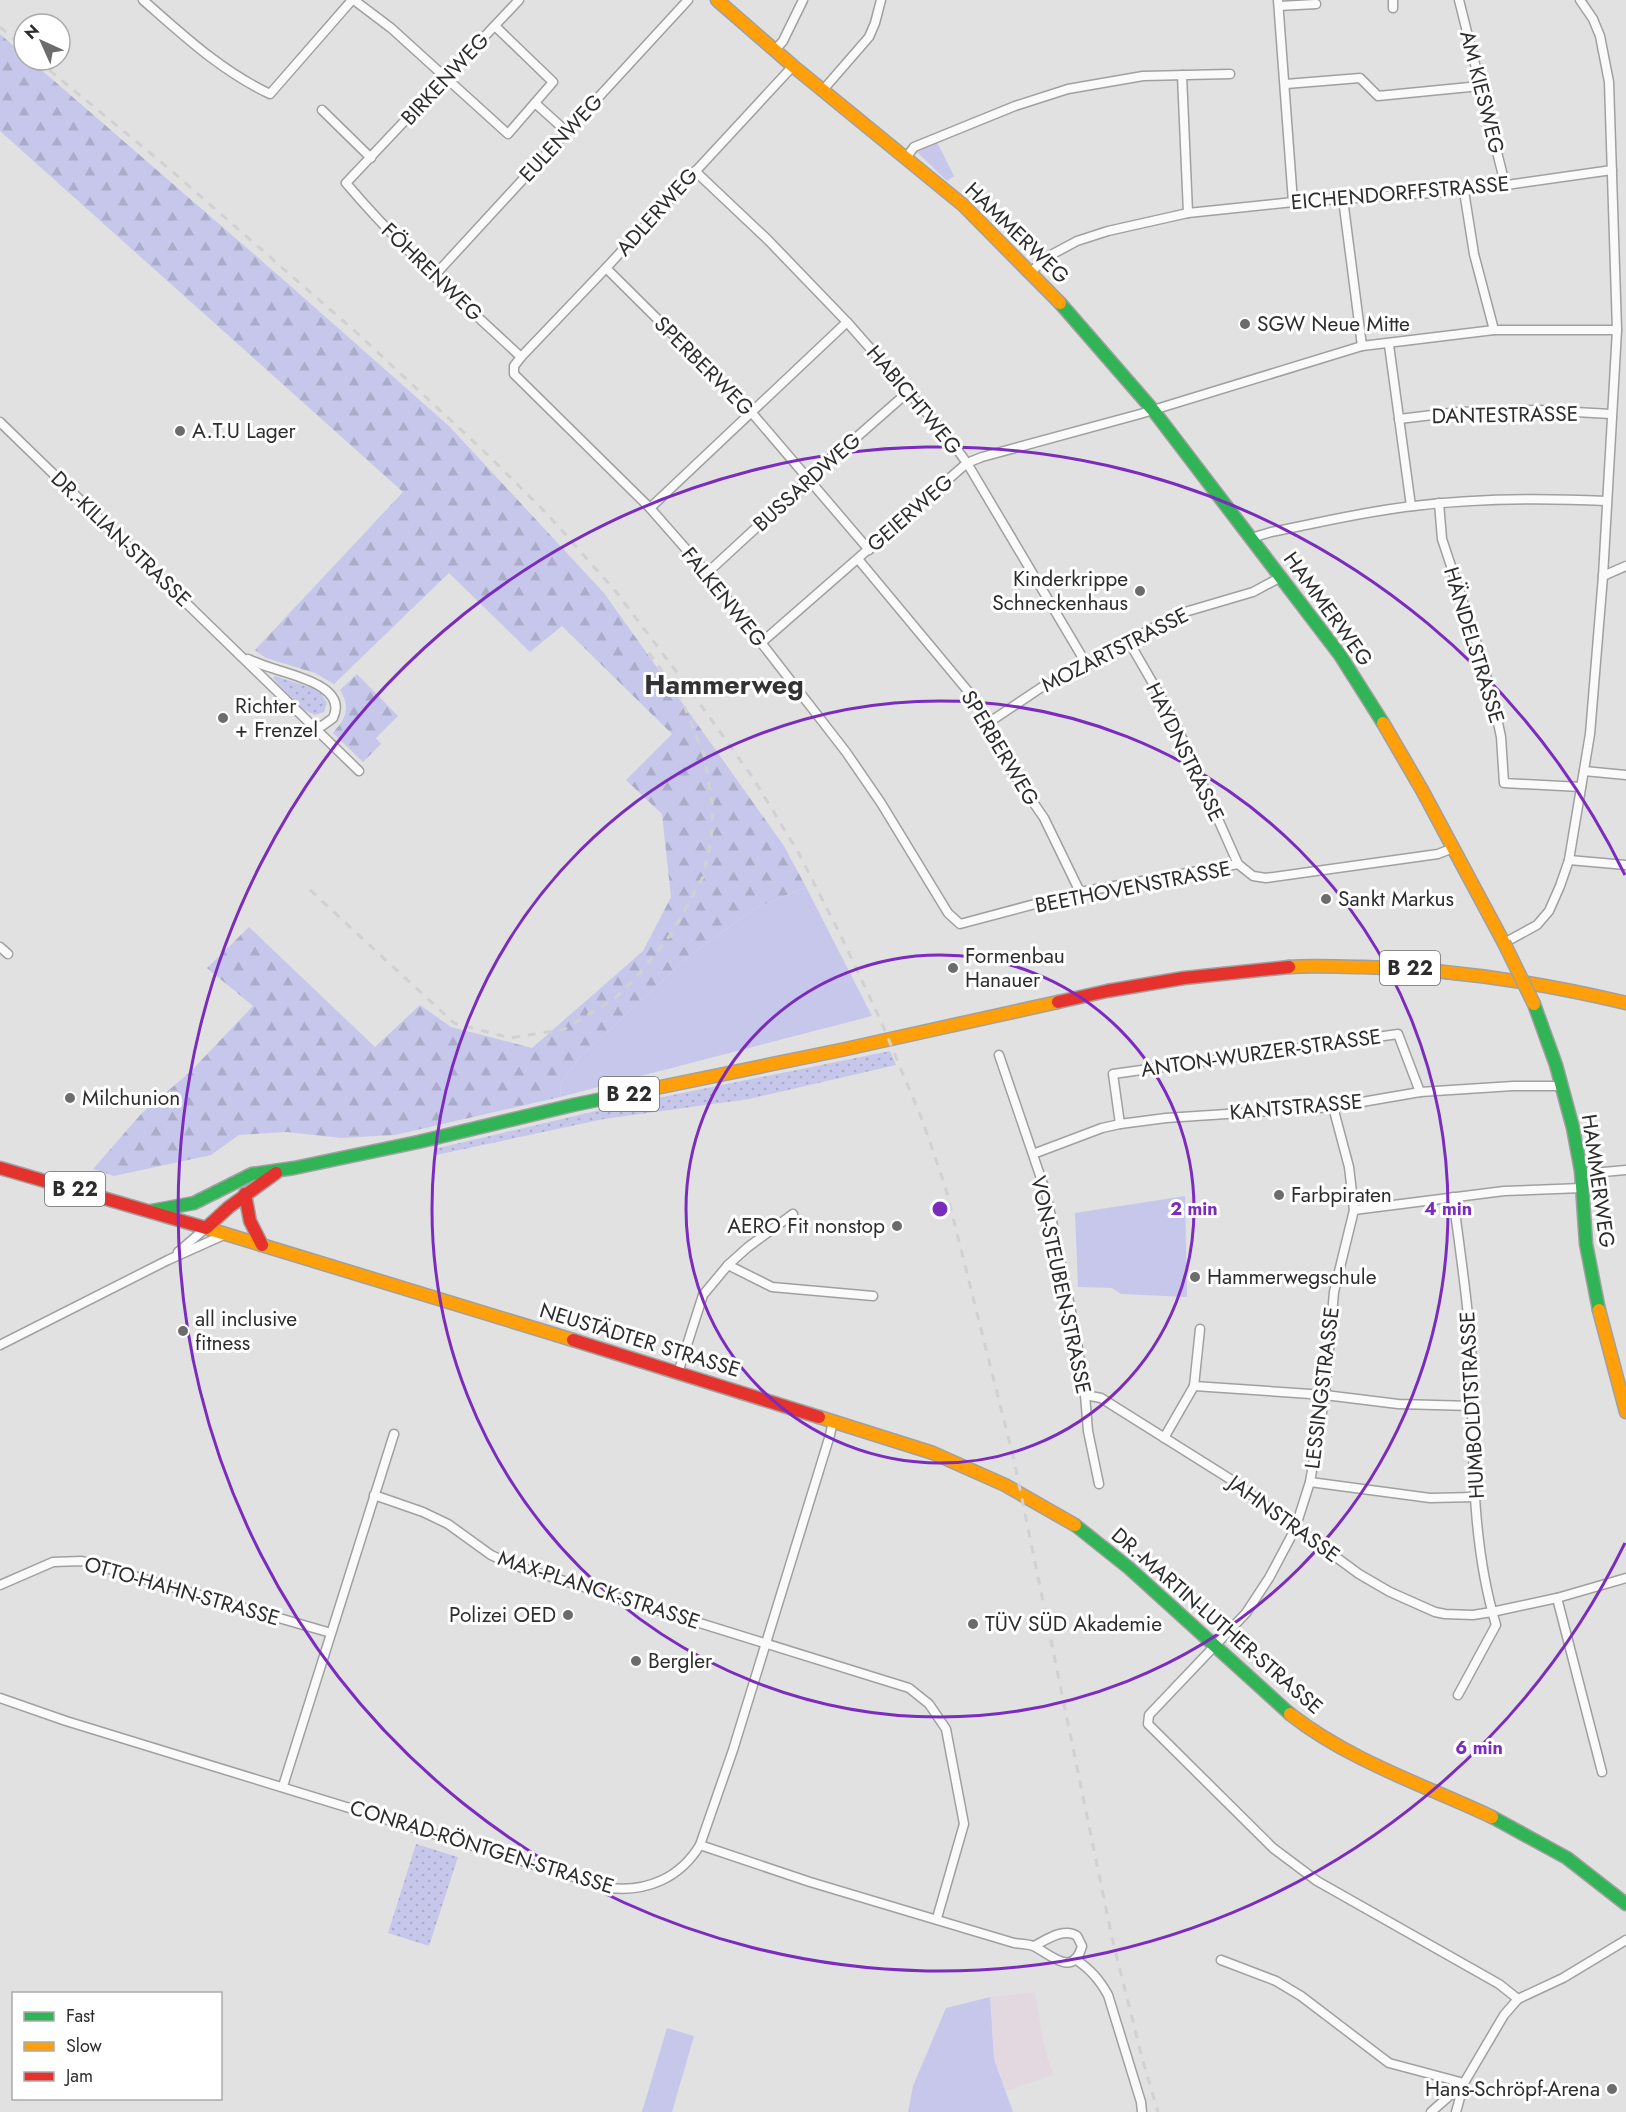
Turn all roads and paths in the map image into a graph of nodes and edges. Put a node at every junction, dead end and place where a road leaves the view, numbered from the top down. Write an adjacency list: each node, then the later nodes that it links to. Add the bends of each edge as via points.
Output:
1 (143, 0): 2 (street, via 208,57 270,94)
2 (353, 0): 17 (street, via 391,28)
3 (519, 0): 12 (street, BIRKENWEG)
4 (688, 0): 23 (street, EULENWEG)
5 (803, 0): 13 (street)
6 (880, 0): 20 (street, via 869,37)
7 (1459, 0): 19 (street, AM KIESWEG)
8 (1580, 0): 26 (street, via 1593,19 1605,53)
9 (723, 2): 13 (main road, HAMMERWEG)
10 (1278, 3): 11 (street); 18 (street)
11 (1316, 4)
12 (495, 26): 17 (street, BIRKENWEG); 21 (street, via 553,82)
13 (775, 50): 14 (main road, HAMMERWEG)
14 (793, 66): 20 (main road, HAMMERWEG); 27 (street, ADLERWEG)
15 (1230, 74): 16 (street)
16 (1182, 75): 25 (street, via 1143,76 1068,89 914,147); 33 (street)
17 (446, 79): 21 (street, via 508,134); 24 (street, BIRKENWEG)
18 (1286, 84): 19 (street, via 1360,78 1378,96); 32 (street)
19 (1480, 86): 29 (street, AM KIESWEG)
20 (823, 90): 25 (main road, HAMMERWEG)
21 (535, 103): 23 (street)
22 (322, 110): 24 (street)
23 (567, 132): 36 (street, EULENWEG)
24 (371, 158): 28 (street, BIRKENWEG)
25 (906, 158): 35 (main road, HAMMERWEG, via 963,205)
26 (1612, 170): 29 (street, EICHENDORFFSTRASSE); 39 (street)
27 (694, 171): 34 (street, ADLERWEG); 37 (street, HABICHTWEG)
28 (346, 183): 36 (street, FÖHRENWEG)
29 (1505, 184): 30 (street, EICHENDORFFSTRASSE)
30 (1464, 191): 31 (street, EICHENDORFFSTRASSE); 38 (street, via 1474,254)
31 (1343, 199): 32 (street, EICHENDORFFSTRASSE); 41 (street)
32 (1293, 202): 33 (street, EICHENDORFFSTRASSE)
33 (1188, 213): 35 (street, EICHENDORFFSTRASSE, via 1077,241 1047,257)
34 (606, 268): 42 (street, ADLERWEG); 45 (street, SPERBERWEG)
35 (1031, 272): 44 (main road, HAMMERWEG)
36 (434, 276): 42 (street, FÖHRENWEG)
37 (847, 322): 43 (street, HABICHTWEG); 45 (street)
38 (1494, 330): 39 (street, GEIERWEG); 40 (street, GEIERWEG)
39 (1617, 330): 46 (street)
40 (1389, 345): 41 (street, GEIERWEG); 47 (street)
41 (1362, 346): 44 (street, GEIERWEG)
42 (521, 357): 54 (street, FALKENWEG, via 514,366 514,374)
43 (908, 392): 49 (street, HABICHTWEG); 50 (street, BUSSARDWEG)
44 (1153, 410): 49 (street, GEIERWEG); 55 (main road, HAMMERWEG)
45 (752, 413): 50 (street, SPERBERWEG); 54 (street)
46 (1611, 414): 47 (street, DANTESTRASSE, via 1458,412); 51 (street)
47 (1399, 419): 53 (street)
48 (0, 422): 64 (street, DR.-KILIAN-STRASSE)
49 (967, 463): 56 (street, GEIERWEG); 65 (street, HABICHTWEG)
50 (809, 479): 56 (street, SPERBERWEG); 59 (street, BUSSARDWEG)
51 (1606, 501): 52 (street); 60 (street)
52 (1439, 503): 53 (street); 71 (street, HÄNDELSTRASSE, via 1442,539 1494,704 1504,783)
53 (1411, 506): 55 (street)
54 (650, 508): 59 (street, FALKENWEG)
55 (1251, 538): 61 (main road, HAMMERWEG)
56 (868, 550): 57 (street, GEIERWEG)
57 (858, 559): 63 (street, GEIERWEG); 66 (street, SPERBERWEG, via 977,702)
58 (1626, 566): 60 (street)
59 (707, 573): 63 (street, FALKENWEG)
60 (1603, 576): 69 (street)
61 (1281, 577): 62 (street, MOZARTSTRASSE, via 1253,592 1185,612); 72 (main road, HAMMERWEG, via 1340,655 1378,714)
62 (1129, 642): 65 (street, MOZARTSTRASSE); 74 (street, HAYDNSTRASSE, via 1173,718)
63 (761, 644): 77 (street, FALKENWEG, via 846,752)
64 (242, 657): 67 (street, DR.-KILIAN-STRASSE); 67 (street, DR.-KILIAN-STRASSE, via 325,689 336,712 327,724)
65 (1087, 665): 66 (street, MOZARTSTRASSE, via 1042,687)
66 (988, 723): 76 (street, SPERBERWEG, via 1013,773 1044,818)
67 (312, 725): 68 (street, DR.-KILIAN-STRASSE)
68 (359, 771)
69 (1584, 771): 70 (street); 71 (street)
70 (1626, 775)
71 (1581, 787): 73 (street)
72 (1453, 848): 74 (street, BEETHOVENSTRASSE, via 1438,854 1266,878 1253,876); 78 (main road, HAMMERWEG)
73 (1569, 860): 75 (street); 78 (street, via 1549,911 1537,925)
74 (1238, 864): 76 (street, BEETHOVENSTRASSE)
75 (1626, 865)
76 (1080, 892): 77 (street, BEETHOVENSTRASSE, via 969,923)
77 (954, 920)
78 (1504, 943): 83 (main road, HAMMERWEG, bridge, via 1534,1004)
79 (0, 947): 80 (street)
80 (8, 954)
81 (1626, 1003): 90 (main road, B 22, via 1560,987 1410,968 1302,966 1184,978 573,1105)
82 (999, 1055): 87 (street, VON-STEUBEN-STRASSE)
83 (1563, 1086): 84 (street, KANTSTRASSE); 91 (main road, HAMMERWEG)
84 (1420, 1092): 85 (street, KANTSTRASSE); 86 (street, ANTON-WURZER-STRASSE, via 1398,1034 1113,1074)
85 (1332, 1107): 86 (street, KANTSTRASSE); 95 (street, LESSINGSTRASSE, via 1348,1167)
86 (1120, 1124): 87 (street, KANTSTRASSE)
87 (1033, 1154): 108 (street, VON-STEUBEN-STRASSE, via 1048,1203)
88 (0, 1167): 96 (main road, B 22)
89 (1626, 1170): 91 (street)
90 (277, 1172): 93 (main road, B 22); 96 (main road, B 22, via 252,1174 194,1203)
91 (1581, 1174): 92 (main road, HAMMERWEG)
92 (1582, 1188): 94 (street); 111 (main road, HAMMERWEG, via 1592,1281)
93 (245, 1194): 98 (main road, B 22); 100 (main road, via 248,1218)
94 (1453, 1197): 95 (street); 110 (street, HUMBOLDTSTRASSE, via 1466,1300)
95 (1354, 1210): 109 (street, LESSINGSTRASSE, via 1334,1292)
96 (151, 1211): 98 (main road, B 22)
97 (793, 1214): 102 (street)
98 (206, 1228): 99 (main road, NEUSTÄDTER STRASSE); 101 (street)
99 (226, 1234): 100 (main road, NEUSTÄDTER STRASSE); 101 (street)
100 (262, 1245): 106 (main road, NEUSTÄDTER STRASSE)
101 (168, 1260): 105 (street)
102 (728, 1265): 103 (street, via 772,1287); 106 (street, via 703,1295)
103 (873, 1296)
104 (1200, 1329): 107 (street)
105 (0, 1345)
106 (678, 1373): 112 (main road, NEUSTÄDTER STRASSE)
107 (1194, 1386): 109 (street); 114 (street)
108 (1085, 1395): 114 (street, JAHNSTRASSE, via 1101,1398); 116 (street, VON-STEUBEN-STRASSE)
109 (1325, 1395): 110 (street, via 1398,1404); 115 (street, LESSINGSTRASSE)
110 (1472, 1406): 118 (street, HUMBOLDTSTRASSE)
111 (1626, 1412)
112 (833, 1421): 119 (main road, NEUSTÄDTER STRASSE, via 933,1453); 126 (street, CONRAD-RÖNTGEN-STRASSE)
113 (394, 1434): 117 (street)
114 (1164, 1438): 120 (street, JAHNSTRASSE, via 1230,1479)
115 (1310, 1482): 118 (street, via 1431,1498); 120 (street, LESSINGSTRASSE)
116 (1099, 1484)
117 (374, 1495): 125 (street); 126 (street, MAX-PLANCK-STRASSE, via 448,1524 513,1565)
118 (1476, 1497): 124 (street, HUMBOLDTSTRASSE)
119 (1035, 1500): 127 (main road, DR.-MARTIN-LUTHER-STRASSE, via 1114,1554)
120 (1295, 1529): 124 (street, JAHNSTRASSE, via 1359,1574 1435,1612); 127 (street, LESSINGSTRASSE, via 1246,1613)
121 (1626, 1578): 123 (street, JAHNSTRASSE)
122 (0, 1585): 125 (street, OTTO-HAHN-STRASSE, via 53,1562 82,1561)
123 (1557, 1598): 124 (street, JAHNSTRASSE); 130 (street)
124 (1492, 1612): 128 (street, via 1496,1625)
125 (331, 1633): 131 (street)
126 (764, 1644): 132 (street, CONRAD-RÖNTGEN-STRASSE); 134 (street, MAX-PLANCK-STRASSE, via 909,1688 929,1704 946,1729 964,1824)
127 (1214, 1646): 133 (main road, DR.-MARTIN-LUTHER-STRASSE, via 1270,1698 1353,1756 1545,1844); 139 (street, LESSINGSTRASSE, via 1149,1715 1148,1724 1273,1848 1308,1874 1499,1984)
128 (1458, 1695)
129 (0, 1698): 131 (street, CONRAD-RÖNTGEN-STRASSE)
130 (1602, 1772)
131 (283, 1786): 132 (street, CONRAD-RÖNTGEN-STRASSE, via 610,1888 639,1888 664,1880 685,1865)
132 (700, 1845): 134 (street)
133 (1626, 1904)
134 (937, 1918): 136 (street)
135 (1626, 1940): 139 (street, via 1563,1978)
136 (1034, 1946): 137 (street, via 1064,1962); 137 (street, via 1059,1934 1072,1933 1082,1946)
137 (1075, 1959): 141 (street, via 1089,1968 1108,1995)
138 (1221, 1960): 140 (street, via 1276,1981 1301,1996 1389,2063)
139 (1518, 1999): 140 (street, via 1504,2015)
140 (1464, 2082): 142 (street); 143 (street)
141 (1142, 2112)
142 (1431, 2112)
143 (1456, 2112)

